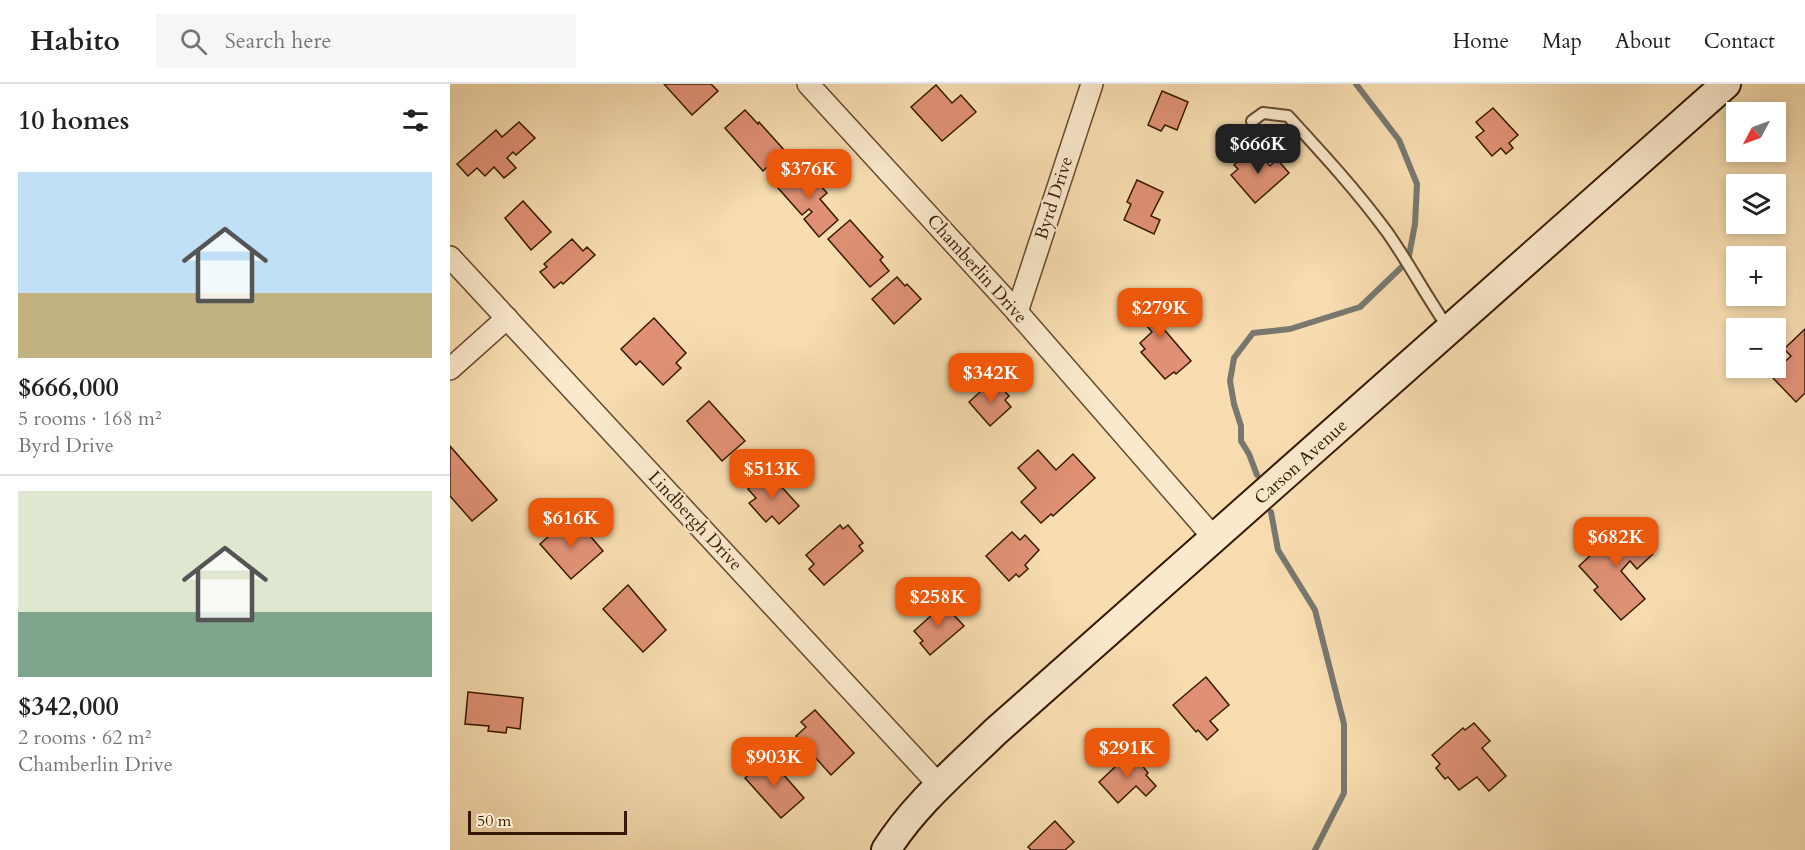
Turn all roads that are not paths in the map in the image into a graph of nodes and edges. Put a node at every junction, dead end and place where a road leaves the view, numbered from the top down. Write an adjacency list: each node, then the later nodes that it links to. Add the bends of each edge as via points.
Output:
1 (808, 84): 6 (street, Chamberlin Drive)
2 (1092, 84): 6 (street, Byrd Drive)
3 (1726, 84): 8 (main road, Carson Avenue)
4 (1252, 121): 8 (lane, via 1263,113 1288,116 1387,233)
5 (450, 257): 7 (street, Lindbergh Drive)
6 (1017, 312): 10 (street, Chamberlin Drive)
7 (507, 318): 9 (street); 11 (street, Lindbergh Drive)
8 (1450, 330): 10 (main road, Carson Avenue)
9 (450, 369)
10 (1214, 538): 11 (main road, Carson Avenue)
11 (940, 786): 12 (main road, Carson Avenue, via 898,831)
12 (886, 850)

